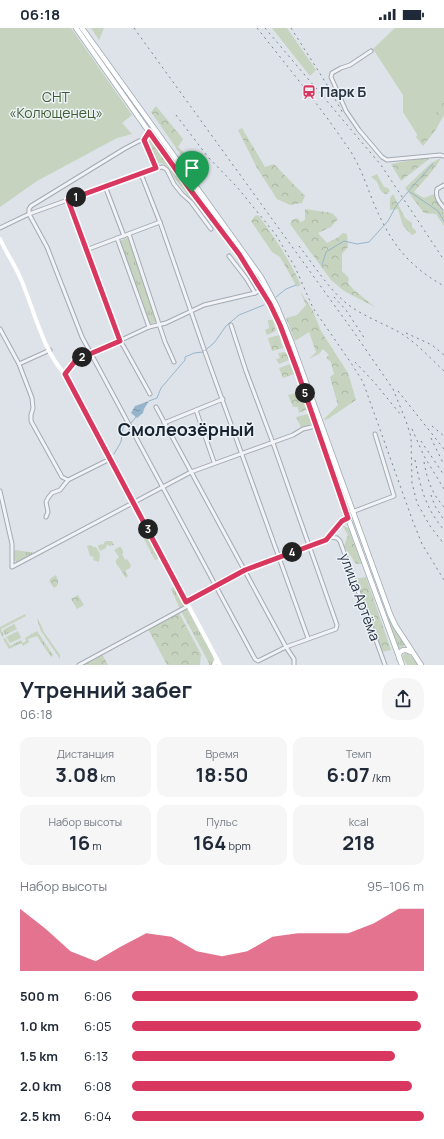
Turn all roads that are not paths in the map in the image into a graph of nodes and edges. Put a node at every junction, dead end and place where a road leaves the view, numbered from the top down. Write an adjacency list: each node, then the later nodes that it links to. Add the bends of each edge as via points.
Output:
1 (76, 28): 4 (main road)
2 (82, 28): 4 (main road)
3 (371, 51): 6 (street, via 332,73 330,77 350,117 387,160)
4 (152, 131): 5 (street); 23 (main road, via 192,192)
5 (144, 140): 7 (street); 13 (street, via 31,206)
6 (444, 156)
7 (156, 168): 8 (street); 16 (street, via 163,167 167,170 174,184)
8 (141, 174): 10 (street); 14 (street)
9 (444, 185): 12 (street, via 437,189 436,193)
10 (105, 186): 11 (street); 18 (street)
11 (68, 200): 13 (street); 21 (street)
12 (444, 208)
13 (29, 214): 15 (street); 32 (street, via 48,247 82,337)
14 (160, 222): 17 (street); 25 (street)
15 (0, 228)
16 (211, 229)
17 (129, 234): 18 (street); 26 (street)
18 (124, 236): 19 (street)
19 (117, 238): 21 (street); 28 (street)
20 (0, 239): 31 (street, via 20,277 32,312)
21 (86, 250): 30 (street)
22 (229, 256): 24 (street)
23 (264, 288): 24 (street); 41 (main road); 52 (main road, via 277,307 291,341)
24 (255, 293): 25 (street, via 204,305)
25 (191, 311): 26 (street); 37 (street)
26 (160, 324): 28 (street); 33 (street)
27 (231, 325): 43 (street)
28 (149, 327): 30 (street)
29 (0, 329): 34 (street)
30 (120, 341): 32 (street); 36 (street)
31 (50, 350): 34 (street); 35 (street)
32 (91, 353): 35 (street, via 76,360); 49 (street)
33 (174, 362)
34 (19, 364): 48 (street, via 32,398 31,421 62,477)
35 (65, 374): 45 (street)
36 (150, 394)
37 (223, 399): 39 (street); 44 (street)
38 (156, 407): 40 (street)
39 (196, 410): 40 (street); 46 (street)
40 (164, 422): 47 (street)
41 (316, 426): 43 (street); 54 (main road)
42 (375, 434): 52 (street, via 394,496)
43 (273, 443): 44 (street); 56 (street)
44 (241, 454): 46 (street); 57 (street)
45 (110, 459): 48 (street); 51 (street)
46 (214, 462): 47 (street)
47 (191, 472): 49 (street); 58 (street)
48 (68, 480): 53 (street, via 64,488 52,493 48,498)
49 (163, 486): 51 (street); 59 (street)
50 (0, 491): 51 (street, via 12,544 12,567)
51 (133, 503): 60 (street)
52 (352, 512): 63 (main road, via 391,617)
53 (46, 517)
54 (348, 518): 55 (street, via 342,521); 64 (main road)
55 (329, 537): 56 (street); 70 (street, улица Артёма, via 340,541)
56 (309, 547): 57 (street); 61 (street, via 337,628)
57 (279, 557): 58 (street); 61 (street)
58 (245, 570): 59 (street); 62 (street)
59 (216, 585): 60 (street); 62 (street, via 255,659 258,661)
60 (187, 604): 65 (street); 66 (street)
61 (308, 638): 62 (street)
62 (286, 647): 69 (street, via 294,659)
63 (414, 654): 64 (main road, via 404,650 400,652); 72 (main road)
64 (399, 658): 71 (main road)
65 (217, 659): 67 (street); 68 (street)
66 (79, 665)
67 (214, 665)
68 (220, 665)
69 (294, 665)
70 (385, 665)
71 (402, 665)
72 (421, 665)

